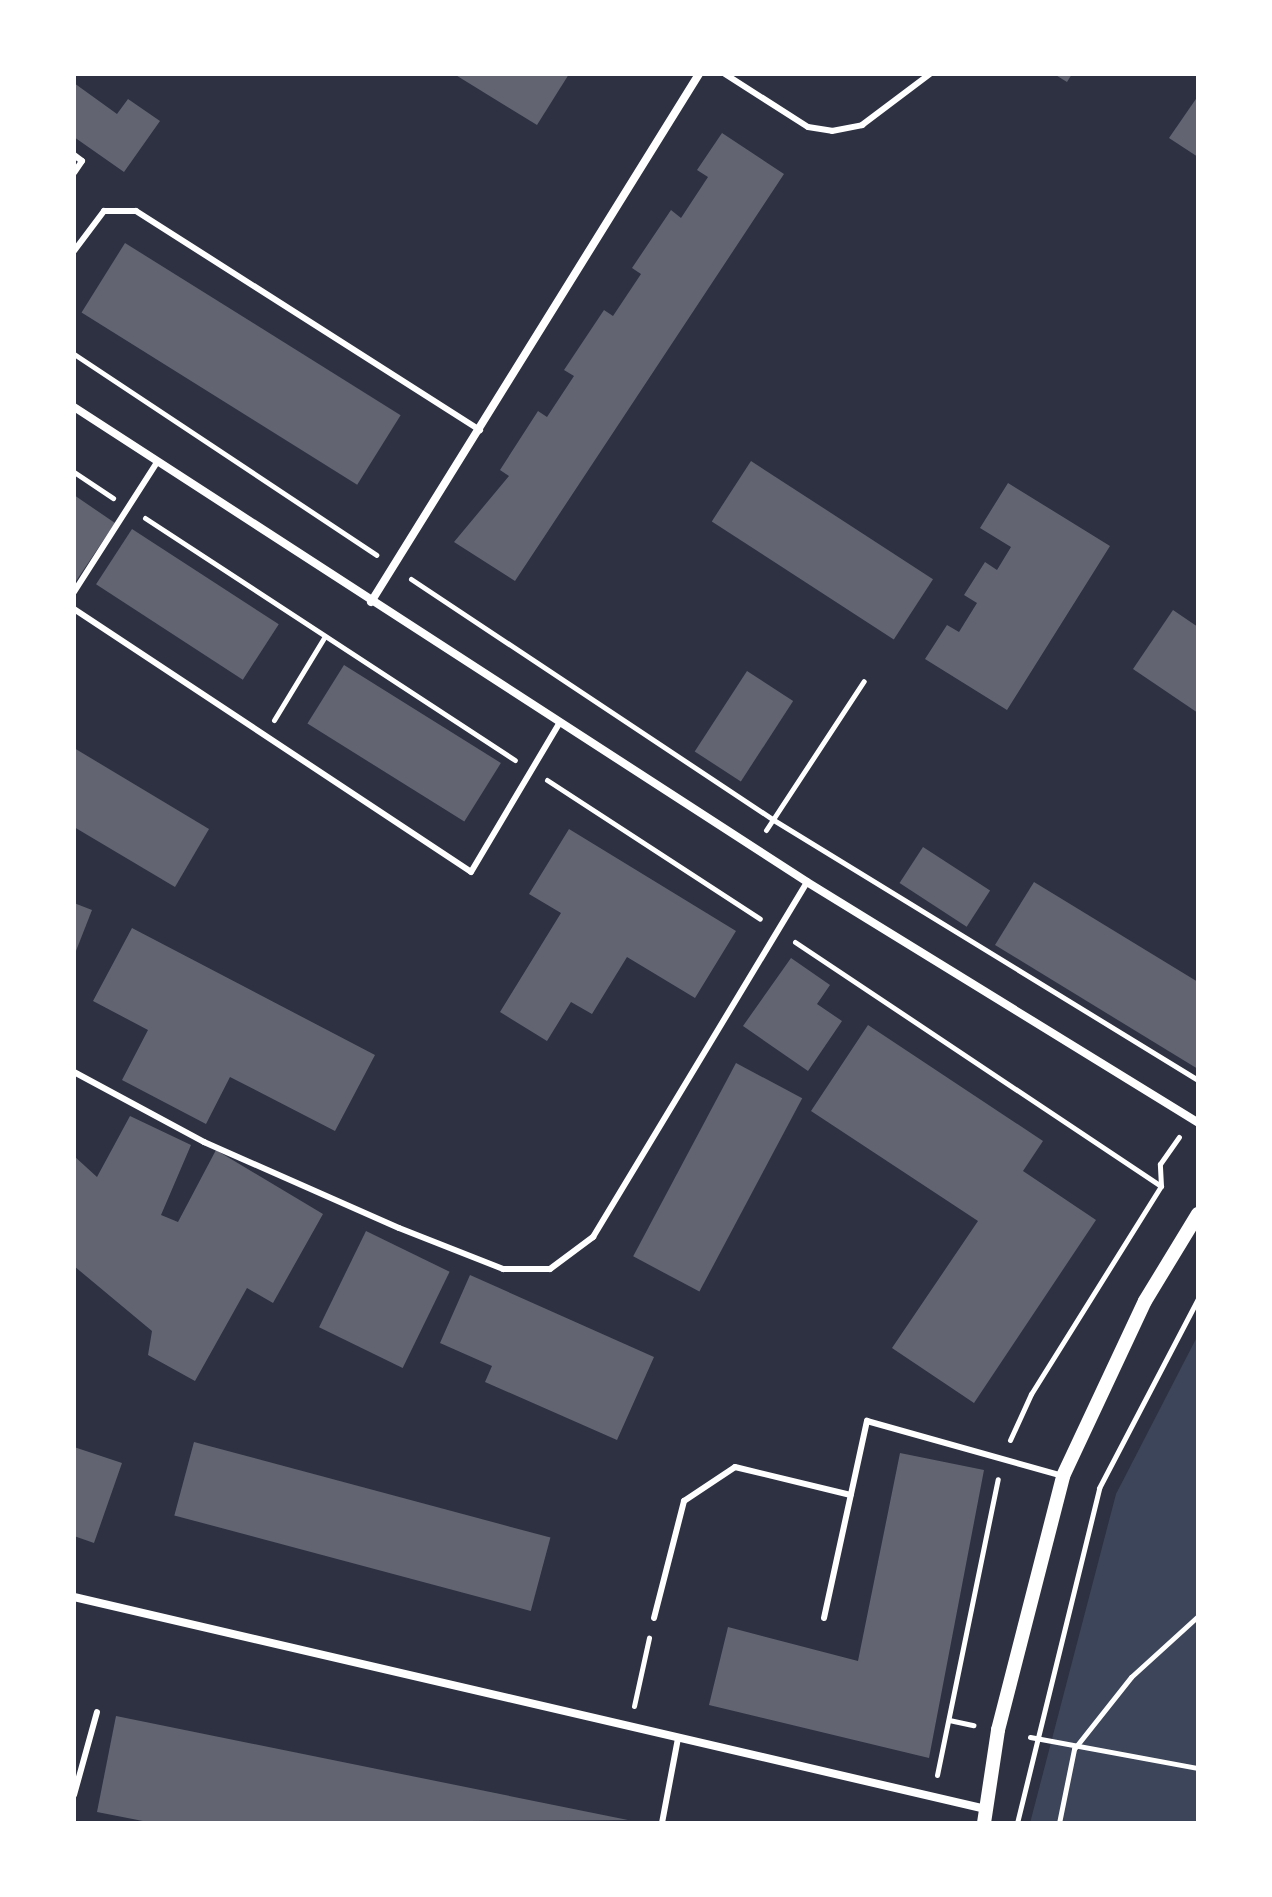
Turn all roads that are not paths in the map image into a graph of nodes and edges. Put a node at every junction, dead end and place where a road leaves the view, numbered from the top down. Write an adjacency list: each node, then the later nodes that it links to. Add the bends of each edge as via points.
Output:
1 (699, 74): 8 (street)
2 (725, 74): 3 (lane, via 808,127 832,131 862,125)
3 (930, 74)
4 (74, 155): 5 (lane, via 82,161)
5 (74, 173)
6 (74, 251): 8 (lane, via 104,211 136,211)
7 (74, 407): 9 (street)
8 (480, 430): 11 (street)
9 (157, 462): 10 (lane); 11 (street)
10 (74, 592)
11 (371, 602): 13 (street)
12 (74, 609): 13 (lane, via 471,872)
13 (560, 722): 14 (street)
14 (807, 882): 15 (lane, via 593,1237 550,1269 503,1269 399,1228 204,1142); 16 (street)
15 (74, 1072)
16 (1195, 1121)
17 (1198, 1214): 18 (street, via 1145,1301)
18 (1063, 1476): 19 (lane, via 867,1421); 26 (street, via 998,1730)
19 (851, 1495): 21 (lane, via 735,1467 684,1501); 22 (lane)
20 (74, 1597): 24 (street)
21 (654, 1618)
22 (824, 1618)
23 (97, 1712): 25 (lane)
24 (678, 1738): 26 (street, via 932,1796); 27 (lane)
25 (74, 1795)
26 (985, 1816)
27 (662, 1823)

